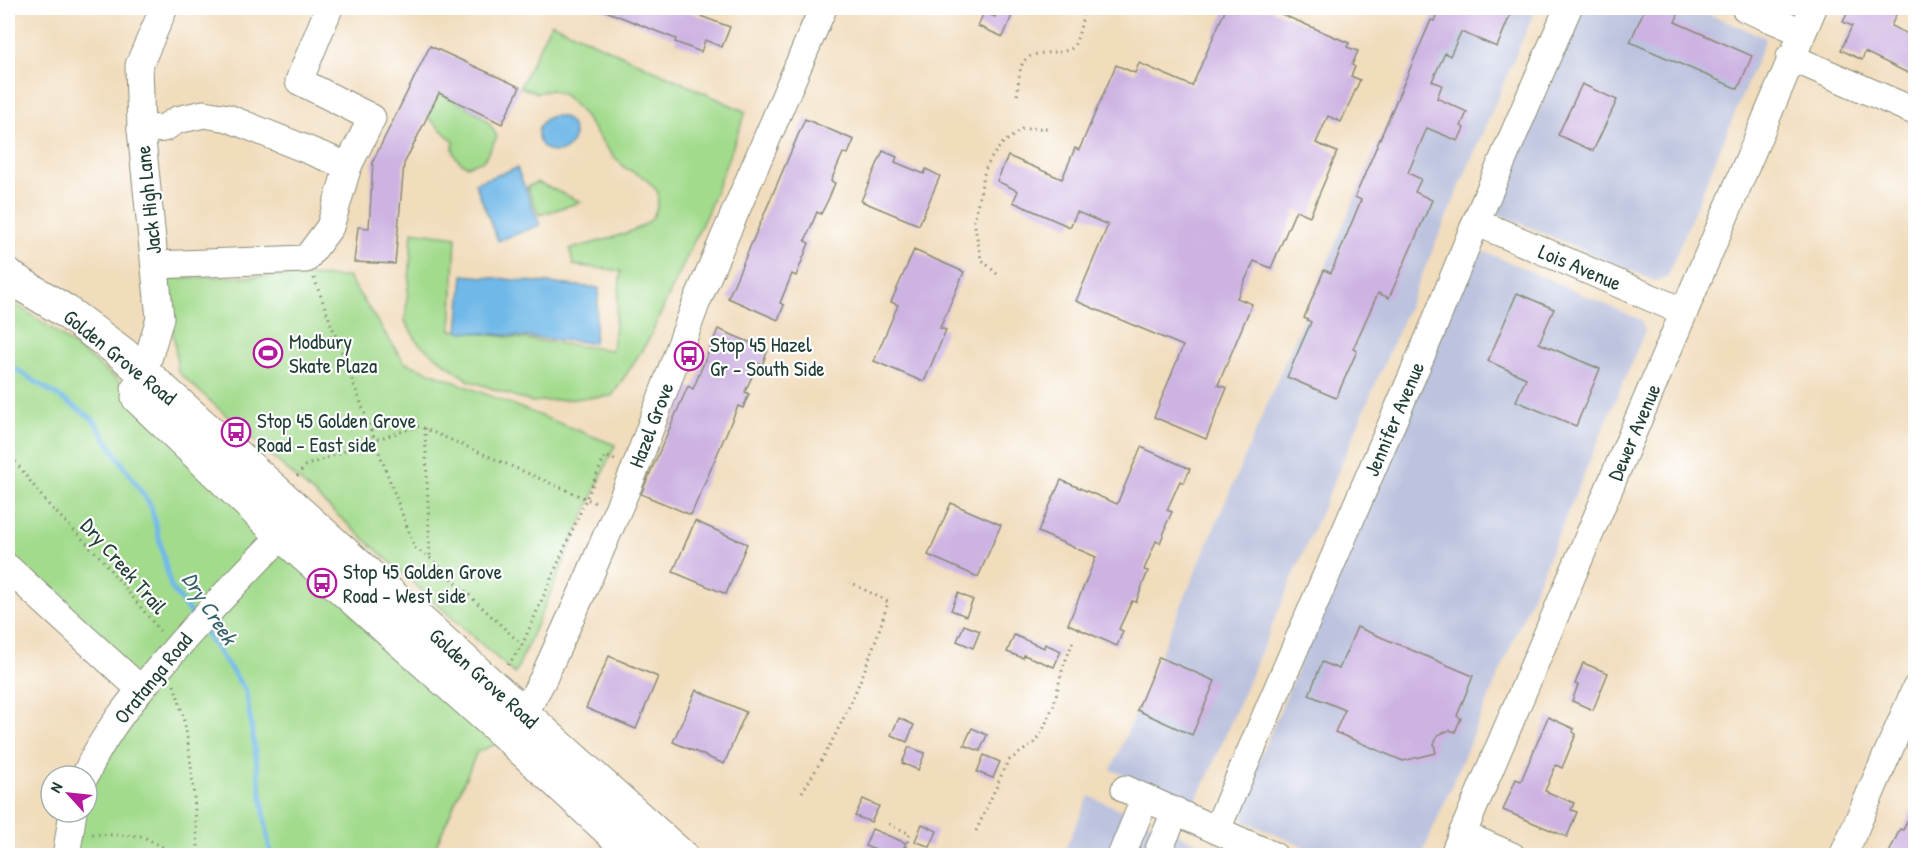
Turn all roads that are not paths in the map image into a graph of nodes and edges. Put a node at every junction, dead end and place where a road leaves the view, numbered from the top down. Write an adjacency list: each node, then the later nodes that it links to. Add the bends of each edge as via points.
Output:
1 (164, 8): 10 (street, Jack High Lane, via 139,65)
2 (329, 8): 11 (street, via 299,81 372,118)
3 (823, 8): 22 (street, Hazel Grove, via 697,302 635,469 562,638)
4 (1568, 8): 12 (street, Jennifer Avenue)
5 (1745, 8): 7 (street)
6 (1813, 8): 7 (street, Dewer Avenue)
7 (1802, 32): 8 (street, Dewer Avenue)
8 (1790, 57): 9 (street); 16 (street, Dewer Avenue)
9 (1916, 112)
10 (141, 130): 11 (street, via 164,128 177,120 204,114 228,118); 13 (street, Jack High Lane)
11 (348, 166): 13 (street, via 330,227 306,259)
12 (1476, 222): 16 (street, Lois Avenue); 25 (street, Jennifer Avenue)
13 (155, 265): 17 (street, Jack High Lane, via 160,318)
14 (8, 276): 17 (main road, Golden Grove Road, via 65,311 123,354)
15 (8, 299): 17 (main road, Golden Grove Road)
16 (1684, 312): 26 (street, Dewer Avenue)
17 (139, 383): 18 (main road, Golden Grove Road)
18 (288, 515): 20 (street, Oratanga Road); 22 (main road, Golden Grove Road); 22 (main road, Golden Grove Road, via 493,686)
19 (10, 575): 20 (street)
20 (140, 689): 23 (street, Oratanga Road)
21 (1914, 698): 33 (street)
22 (517, 726): 28 (main road, Golden Grove Road); 29 (main road, Golden Grove Road)
23 (90, 764)
24 (1176, 811): 25 (street); 30 (street, via 1135,794); 31 (street)
25 (1217, 829): 27 (street)
26 (1458, 845): 32 (street)
27 (1268, 854)
28 (637, 855)
29 (681, 855)
30 (1121, 855)
31 (1156, 855)
32 (1512, 855)
33 (1843, 855)

